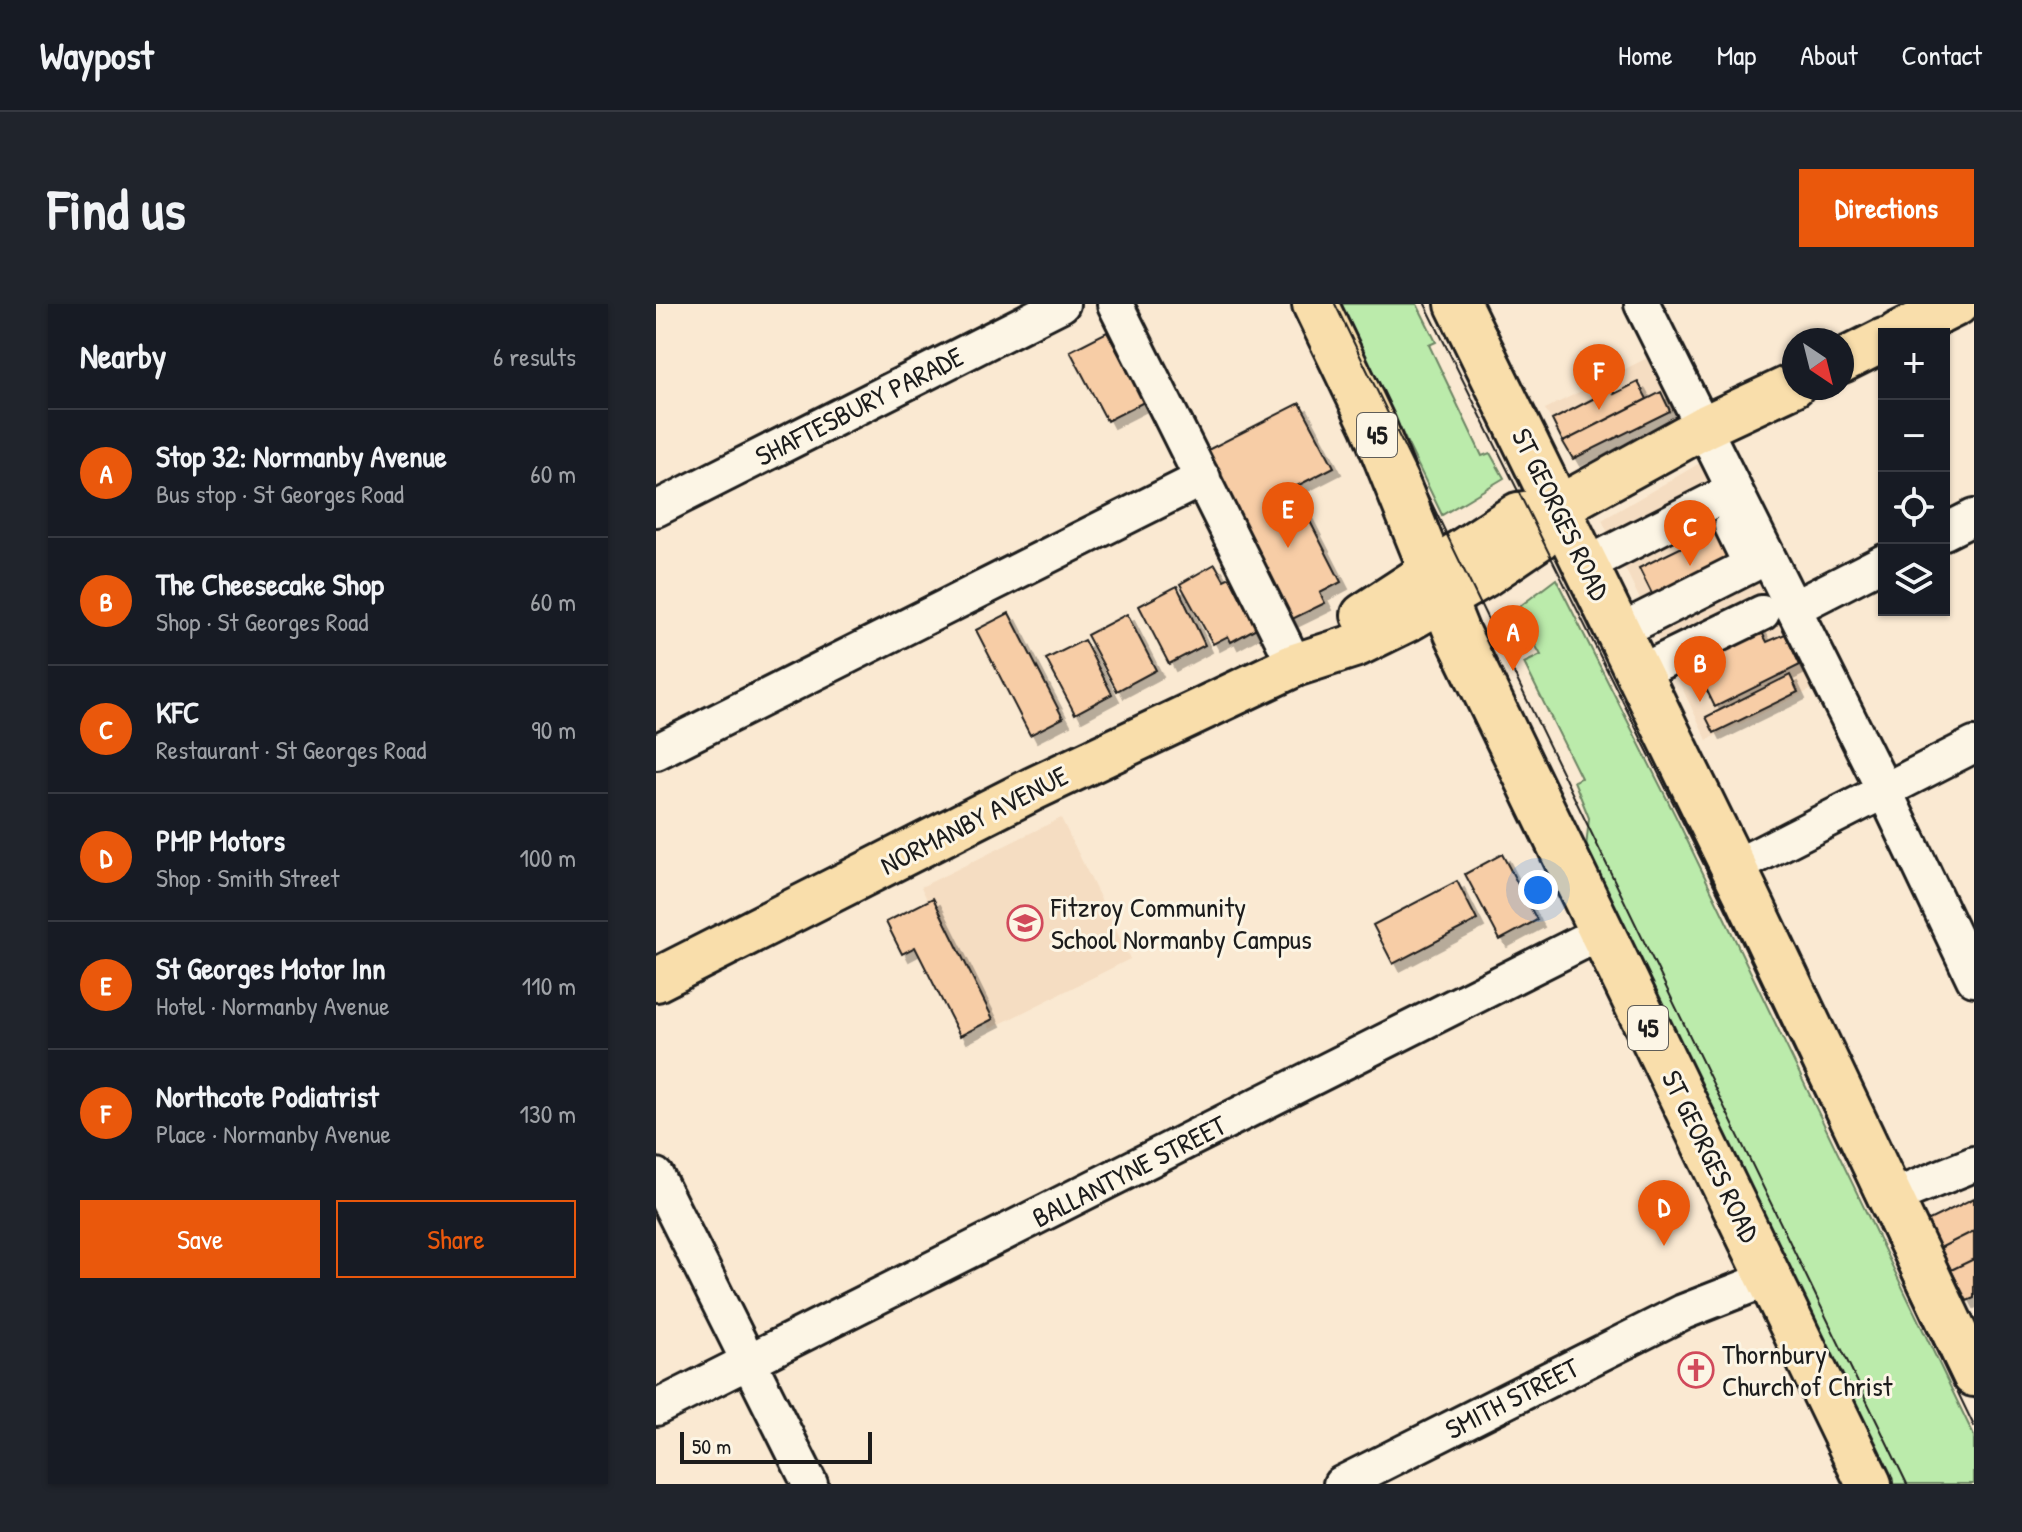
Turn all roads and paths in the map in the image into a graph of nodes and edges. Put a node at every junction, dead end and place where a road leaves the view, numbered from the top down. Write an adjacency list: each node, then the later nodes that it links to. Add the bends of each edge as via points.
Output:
1 (1062, 304): 15 (street, SHAFTESBURY PARADE)
2 (1115, 304): 12 (street)
3 (1315, 304): 20 (highway, ST GEORGES ROAD / 45, via 1373,425)
4 (1458, 304): 14 (highway, ST GEORGES ROAD)
5 (1642, 304): 11 (street)
6 (1957, 304): 7 (main road)
7 (1909, 328)
8 (1878, 343): 9 (main road)
9 (1854, 355)
10 (1782, 391): 11 (main road, NORMANBY AVENUE)
11 (1694, 432): 13 (street); 14 (main road, NORMANBY AVENUE); 21 (street)
12 (1203, 478): 23 (street); 26 (street)
13 (1718, 498): 18 (street); 22 (street, via 1751,565)
14 (1557, 508): 18 (highway, ST GEORGES ROAD); 20 (main road, NORMANBY AVENUE, via 1518,514)
15 (656, 509)
16 (1974, 517): 17 (street)
17 (1950, 529)
18 (1586, 565): 22 (highway, ST GEORGES ROAD)
19 (1878, 565): 21 (street)
20 (1436, 585): 23 (main road, NORMANBY AVENUE, via 1341,628); 29 (highway, ST GEORGES ROAD / 45)
21 (1778, 610): 24 (street); 27 (street)
22 (1618, 632): 24 (highway, ST GEORGES ROAD)
23 (1295, 665): 31 (main road, NORMANBY AVENUE, via 1035,788)
24 (1638, 673): 28 (highway, ST GEORGES ROAD)
25 (1974, 745): 27 (street)
26 (656, 752)
27 (1884, 790): 28 (street); 30 (street)
28 (1733, 868): 34 (highway, ST GEORGES ROAD)
29 (1602, 932): 35 (highway, ST GEORGES ROAD / 45); 36 (street, BALLANTYNE STREET)
30 (1971, 964)
31 (656, 980)
32 (1974, 1166): 34 (street)
33 (656, 1176): 36 (street)
34 (1893, 1206): 37 (highway, ST GEORGES ROAD)
35 (1765, 1269): 40 (street, SMITH STREET); 41 (highway, ST GEORGES ROAD / 45)
36 (749, 1362): 38 (street, BALLANTYNE STREET); 39 (street)
37 (1974, 1374)
38 (656, 1408)
39 (810, 1484)
40 (1341, 1484)
41 (1869, 1484)

